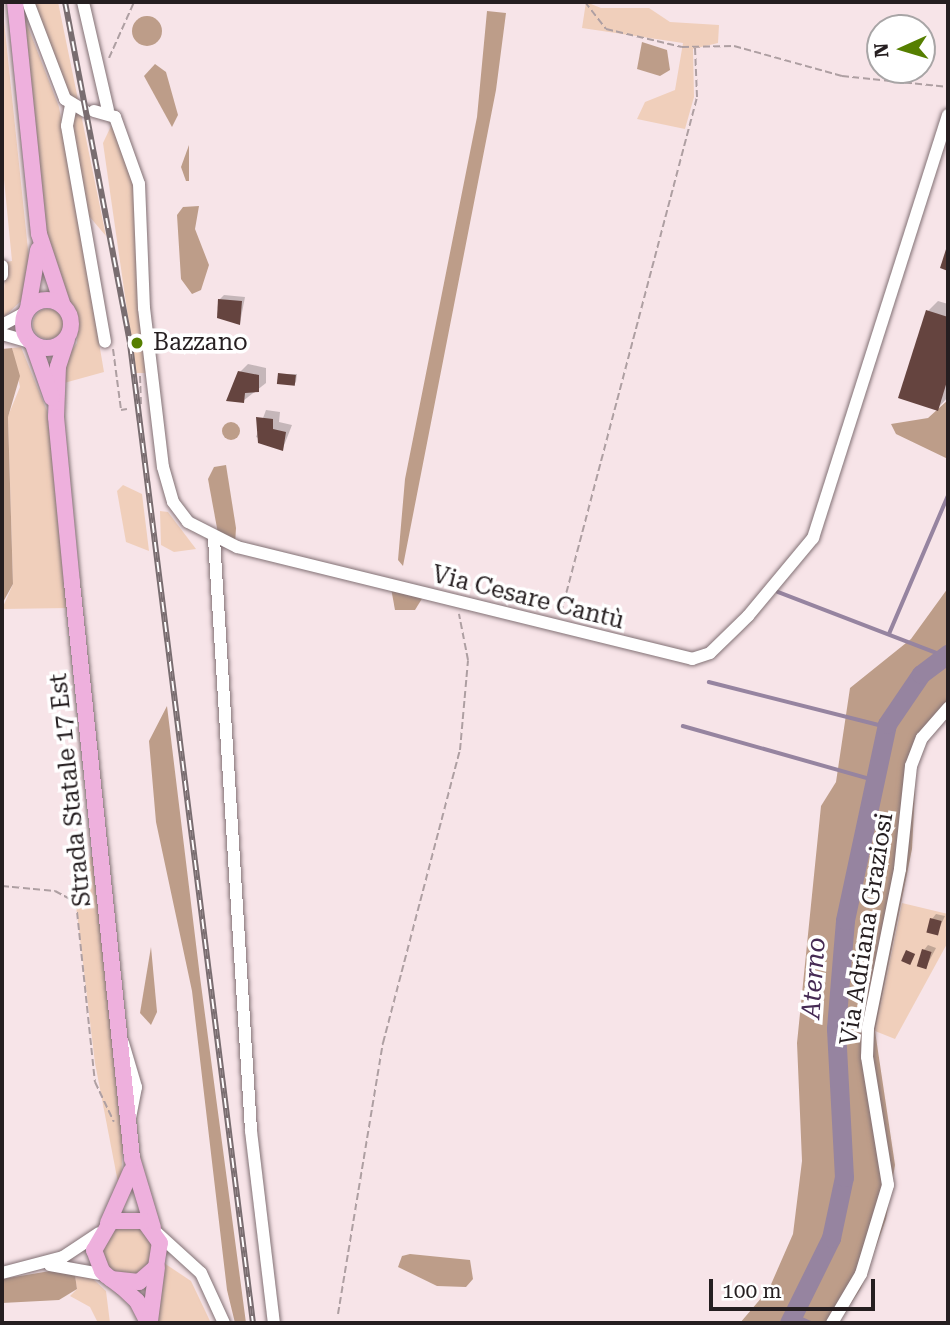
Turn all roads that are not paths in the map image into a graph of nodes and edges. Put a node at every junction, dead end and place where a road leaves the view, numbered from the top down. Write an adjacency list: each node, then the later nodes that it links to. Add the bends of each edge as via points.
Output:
1 (15, 2): 7 (main road)
2 (28, 2): 4 (street)
3 (83, 2): 5 (street, Via Cesare Cantù)
4 (71, 105): 5 (street, via 89,111); 16 (street, via 67,126)
5 (108, 110): 18 (street, Via Cesare Cantù, via 138,184 145,318 167,486 182,515)
6 (948, 115): 18 (street, Via Cesare Cantù, via 813,538 748,615 700,658 558,627)
7 (39, 234): 10 (main road); 11 (main road)
8 (2, 266): 9 (street)
9 (2, 275)
10 (63, 306): 11 (main road, via 46,300); 14 (main road, via 71,322)
11 (27, 310): 12 (street); 15 (main road)
12 (2, 325)
13 (2, 334): 15 (street)
14 (66, 339): 15 (main road, via 48,349); 17 (main road, Strada Statale 17 Est, via 58,368)
15 (31, 343): 17 (main road, Strada Statale 17 Est)
16 (109, 345)
17 (56, 417): 20 (main road, Strada Statale 17 Est)
18 (214, 539): 30 (street, via 250,1113)
19 (948, 708): 31 (street, Via Adriana Graziosi, via 922,738 911,766 900,869 868,1028 867,1057 888,1185 861,1274)
20 (132, 1158): 21 (main road, Strada Statale 17 Est, via 126,1194); 22 (main road, Strada Statale 17 Est)
21 (103, 1228): 22 (main road, via 133,1217); 25 (street, via 77,1250); 27 (main road, via 95,1255)
22 (154, 1230): 23 (main road); 24 (street)
23 (159, 1261): 24 (street, via 170,1254); 27 (main road, via 139,1282); 28 (main road)
24 (189, 1261): 29 (street)
25 (29, 1267): 26 (street); 27 (street, via 76,1266)
26 (2, 1273)
27 (108, 1277): 28 (main road, via 137,1301)
28 (149, 1323)
29 (224, 1323)
30 (274, 1323)
31 (832, 1323)

